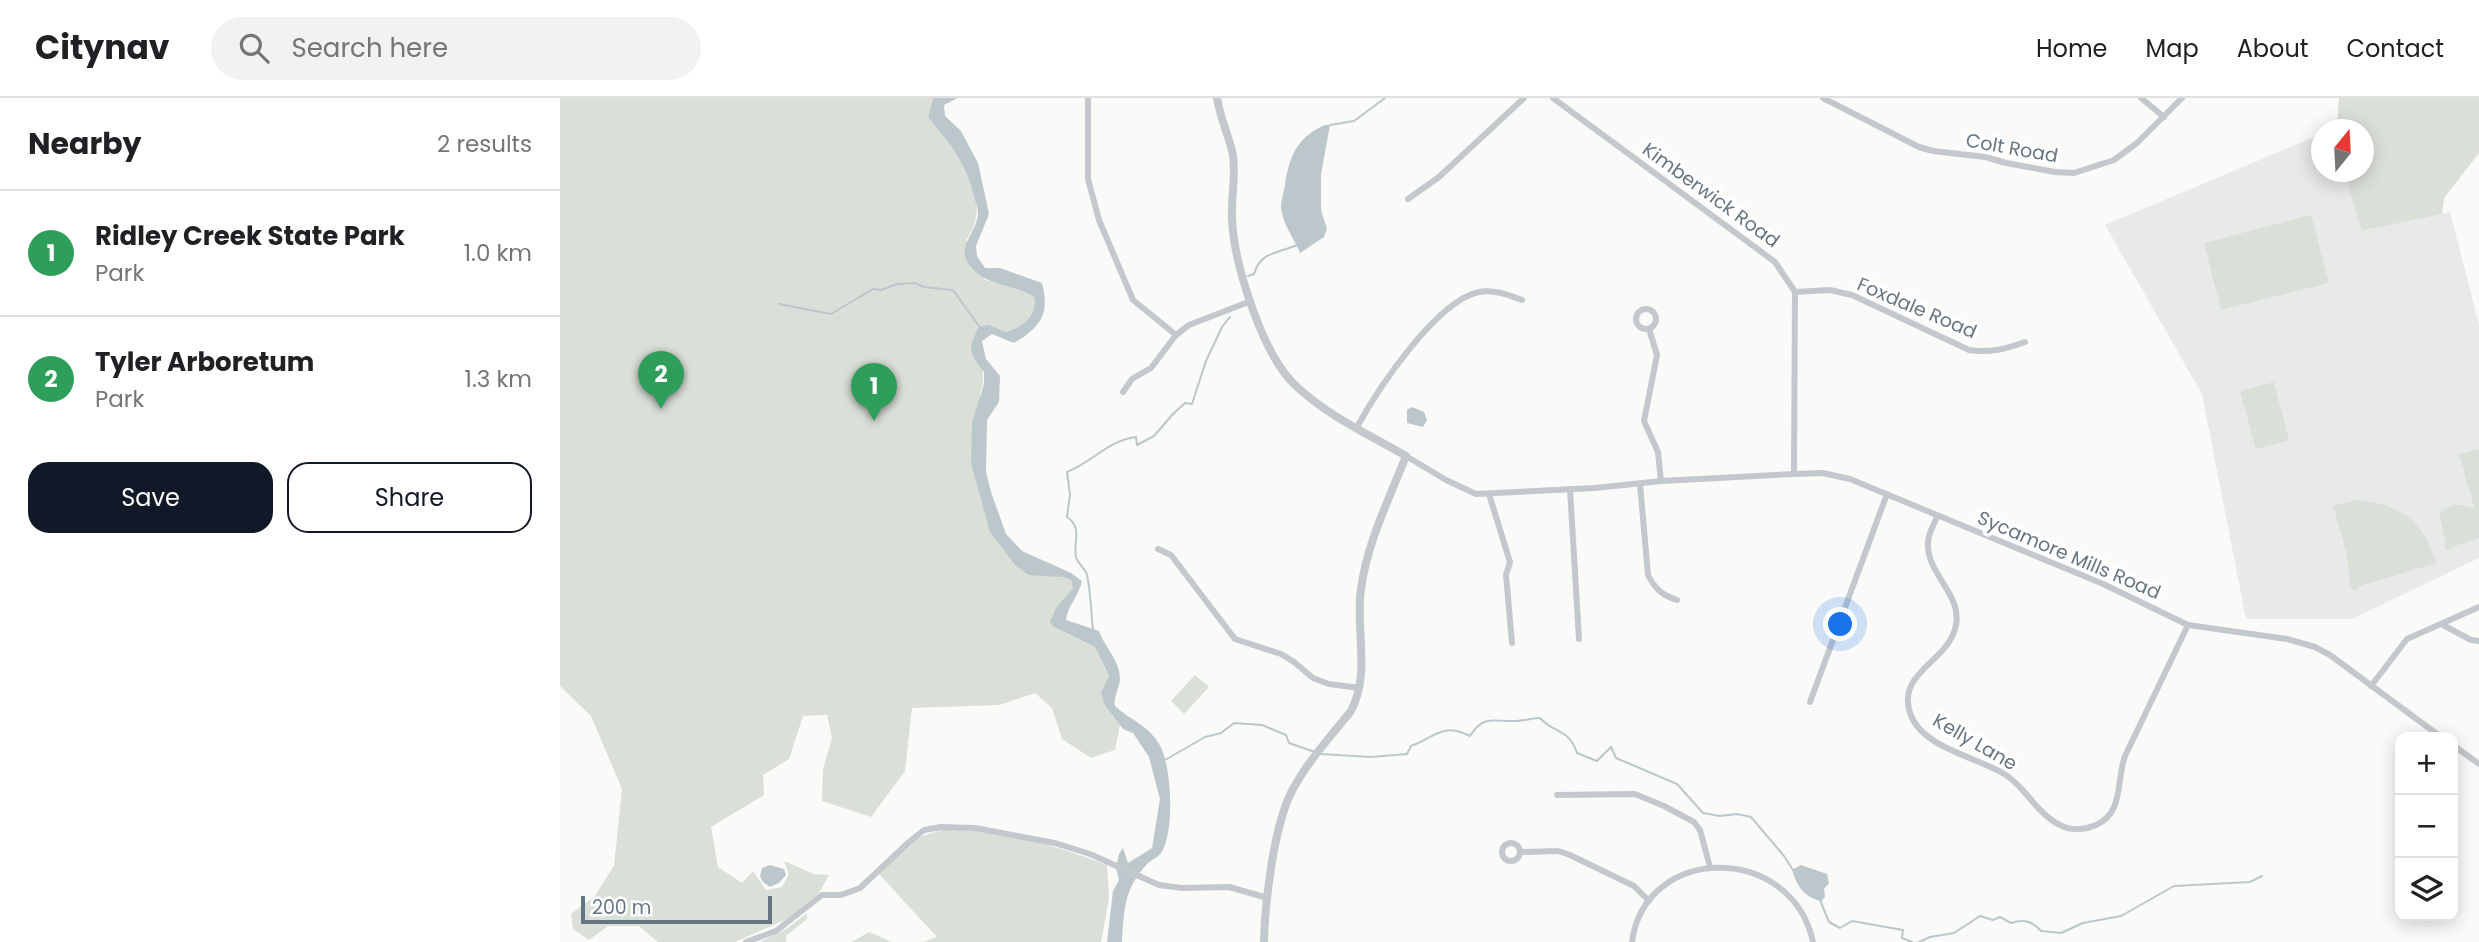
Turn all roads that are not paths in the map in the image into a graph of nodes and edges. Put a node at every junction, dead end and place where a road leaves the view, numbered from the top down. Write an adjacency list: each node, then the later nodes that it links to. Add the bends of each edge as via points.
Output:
1 (1088, 98): 14 (street, via 1088,179 1099,220 1133,300)
2 (1217, 98): 12 (street, via 1233,153 1232,219)
3 (1524, 98): 9 (street, via 1439,177)
4 (1553, 98): 10 (street, Kimberwick Road, via 1776,262)
5 (1823, 98): 8 (street, Colt Road, via 1919,147 2074,173 2114,160)
6 (2141, 98): 8 (street)
7 (2182, 98): 8 (street, Colt Road)
8 (2164, 117)
9 (1408, 199)
10 (1795, 292): 15 (street, Foxdale Road, via 1830,290 1852,295 1969,350 2007,349); 19 (street)
11 (1521, 300): 17 (street, via 1480,291 1443,312 1376,393)
12 (1251, 301): 14 (street, via 1208,316); 17 (street, via 1278,366 1311,399)
13 (1649, 329): 20 (street, via 1657,355 1644,421 1658,452)
14 (1175, 335): 16 (street, via 1152,368 1132,379)
15 (2025, 342)
16 (1123, 392)
17 (1357, 427): 18 (street)
18 (1406, 456): 23 (street, Sycamore Mills Road, via 1465,490); 35 (street, via 1363,571)
19 (1794, 474): 20 (street, Sycamore Mills Road); 24 (street, Sycamore Mills Road, via 1824,473)
20 (1661, 481): 21 (street, Sycamore Mills Road)
21 (1640, 484): 22 (street, Sycamore Mills Road); 27 (street, via 1648,575 1655,588)
22 (1570, 489): 23 (street, Sycamore Mills Road); 31 (street)
23 (1489, 494): 33 (street, via 1510,562 1506,575)
24 (1887, 494): 25 (street, Sycamore Mills Road); 36 (street)
25 (1937, 516): 29 (street, Sycamore Mills Road, via 2101,583); 29 (street, Kelly Lane, via 1928,537 1929,556 1953,599 1956,628 1912,684 1910,712 1927,737 2007,776 2062,827 2097,825 2116,807 2125,756)
26 (1158, 549): 35 (street, via 1171,555 1235,639 1281,654 1313,678)
27 (1677, 600)
28 (2479, 607): 30 (street)
29 (2188, 625): 34 (street, Sycamore Mills Road, via 2300,642 2330,655)
30 (2443, 625): 32 (street); 34 (street, via 2407,639)
31 (1579, 639)
32 (2479, 641)
33 (1512, 643)
34 (2371, 686): 37 (street, Sycamore Mills Road)
35 (1360, 688): 43 (street, via 1351,711 1293,788 1279,829)
36 (1810, 702)
37 (2434, 732)
38 (2458, 749): 39 (street)
39 (2479, 764)
40 (1557, 795): 42 (street, via 1635,794 1664,806 1694,822)
41 (1520, 852): 44 (street, via 1570,855 1634,886)
42 (1710, 867): 44 (street, via 1675,880); 48 (street, via 1734,867 1775,885 1804,916)
43 (1268, 898): 45 (street, via 1228,887 1158,885 1090,854 1044,840 941,827 908,842 860,888 822,895 776,931); 46 (street)
44 (1649, 901): 47 (street)
45 (746, 942)
46 (1264, 942)
47 (1632, 942)
48 (1813, 942)

